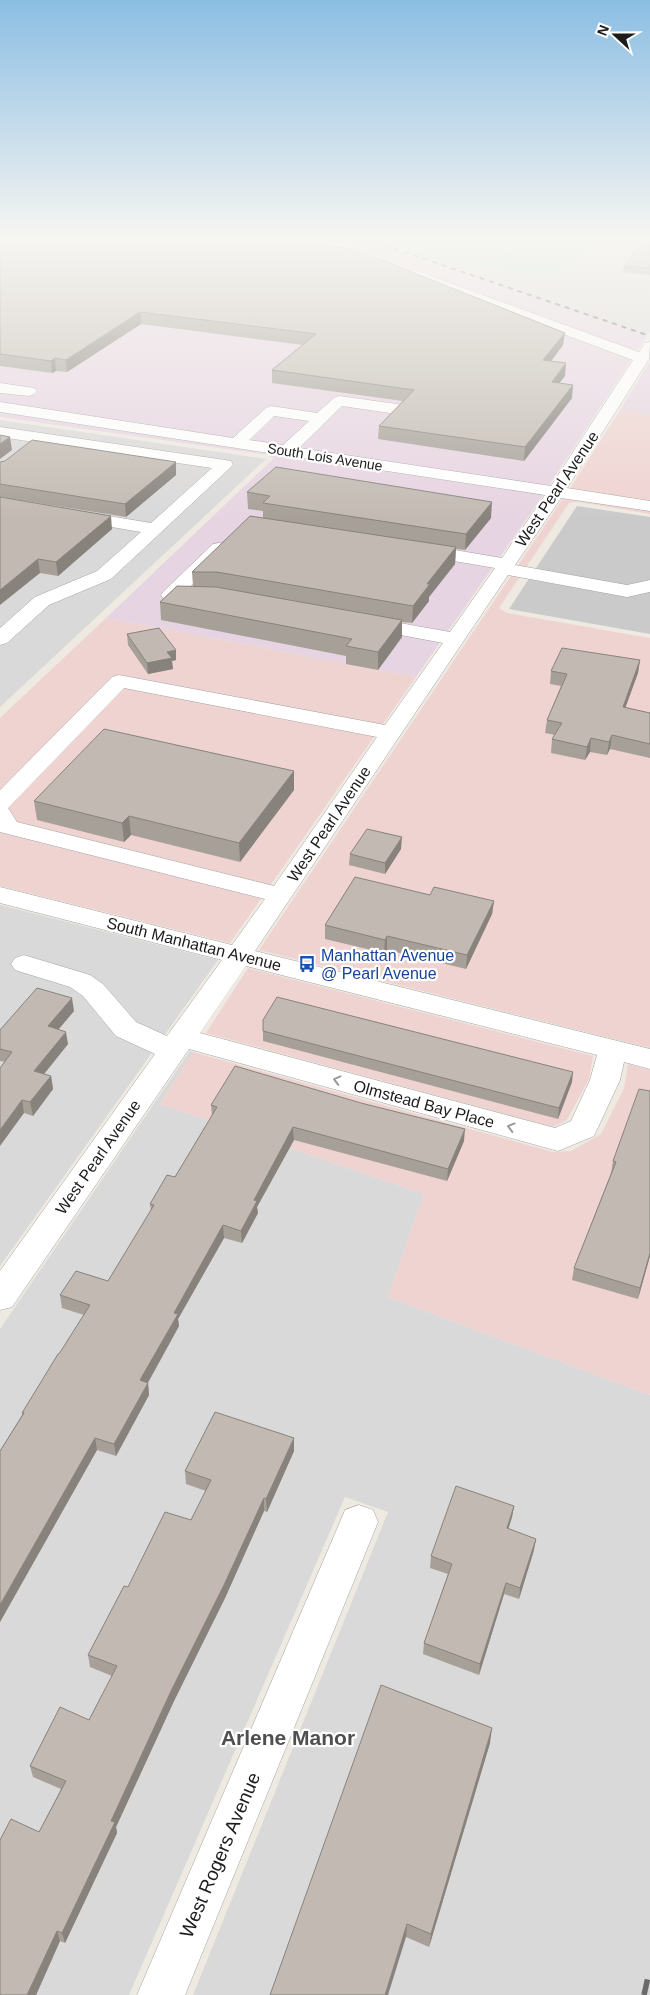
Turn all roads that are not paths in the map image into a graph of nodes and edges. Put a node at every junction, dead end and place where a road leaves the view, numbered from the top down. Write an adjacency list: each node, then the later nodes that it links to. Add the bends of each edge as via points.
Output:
1 (576, 332): 2 (street, via 620,348)
2 (646, 353): 18 (street, West Pearl Avenue)
3 (0, 388): 4 (street)
4 (29, 391)
5 (0, 407): 7 (street, South Lois Avenue)
6 (397, 409): 8 (street, via 339,401)
7 (68, 418): 10 (street); 11 (street, South Lois Avenue)
8 (321, 418): 11 (street, via 270,411); 13 (street)
9 (0, 432): 10 (street)
10 (41, 438): 14 (street); 22 (street, via 225,465)
11 (236, 443): 13 (street, South Lois Avenue)
12 (366, 447): 15 (street, via 321,442 317,443)
13 (286, 451): 15 (street, South Lois Avenue)
14 (20, 453)
15 (311, 460): 17 (street, South Lois Avenue)
16 (531, 472): 18 (street)
17 (464, 478): 18 (street, South Lois Avenue); 19 (street)
18 (560, 486): 21 (street, South Lois Avenue); 25 (street, West Pearl Avenue)
19 (453, 492)
20 (0, 503): 22 (street)
21 (650, 506)
22 (154, 529): 29 (street, via 104,575 42,602)
23 (231, 536): 27 (street, via 171,596)
24 (399, 547): 25 (street)
25 (505, 566): 26 (street, via 626,591); 30 (street, West Pearl Avenue)
26 (650, 586)
27 (217, 596)
28 (350, 620): 30 (street)
29 (0, 638)
30 (456, 639): 31 (street, West Pearl Avenue)
31 (391, 733): 32 (street, via 120,681); 34 (street, West Pearl Avenue)
32 (0, 803)
33 (0, 814): 34 (street, via 8,828)
34 (280, 895): 36 (street, West Pearl Avenue)
35 (0, 896): 36 (street, South Manhattan Avenue)
36 (239, 955): 38 (street, West Pearl Avenue); 39 (street, South Manhattan Avenue)
37 (24, 964): 38 (street, Olmstead Bay Place, via 80,981 93,990 126,1029)
38 (177, 1044): 39 (street, Olmstead Bay Place, one-way to 38, via 605,1080 583,1128 558,1140); 41 (street, West Pearl Avenue)
39 (613, 1050): 40 (street, South Manhattan Avenue)
40 (650, 1059)
41 (0, 1297)
42 (359, 1522): 43 (street, West Rogers Avenue)
43 (161, 1995)

